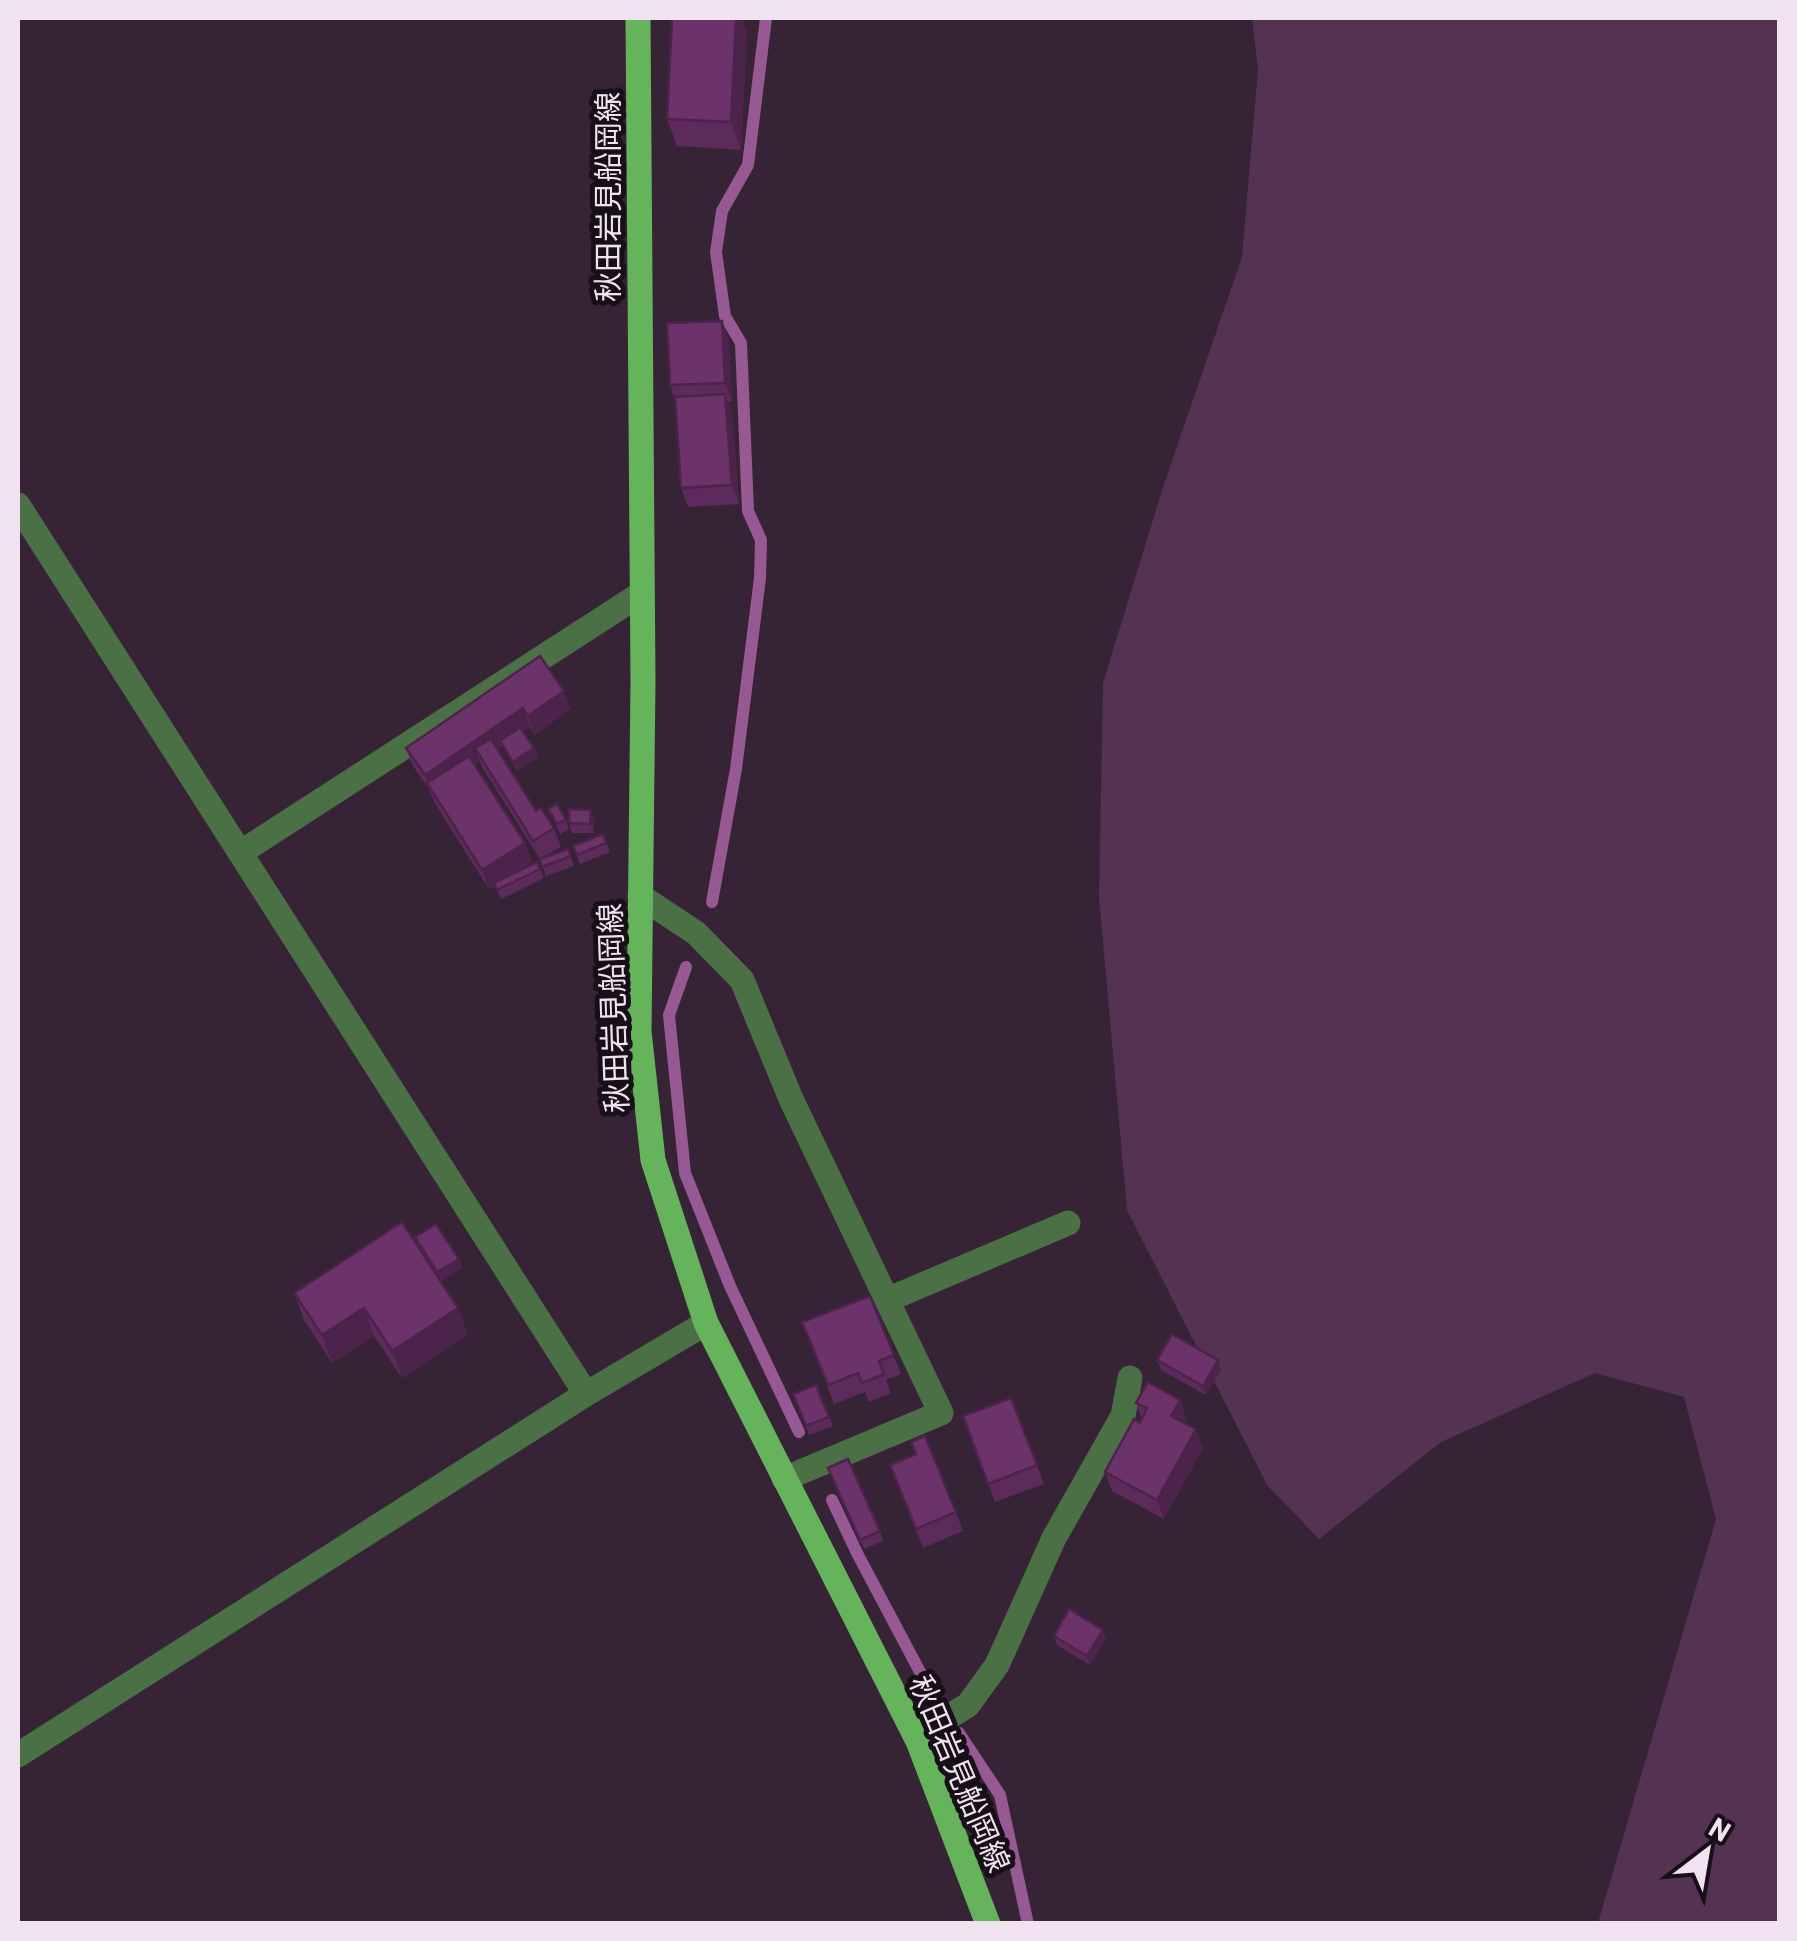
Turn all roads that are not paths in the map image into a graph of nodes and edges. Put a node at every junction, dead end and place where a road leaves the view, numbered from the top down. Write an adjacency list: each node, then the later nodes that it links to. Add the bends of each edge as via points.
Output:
1 (638, 18): 3 (main road, 秋田岩見船岡線)
2 (18, 505): 4 (street)
3 (642, 593): 4 (street); 5 (main road, 秋田岩見船岡線)
4 (240, 853): 10 (street)
5 (640, 896): 7 (street, via 696,933 742,980); 8 (main road, 秋田岩見船岡線, via 639,1030 653,1160)
6 (1068, 1223): 7 (street)
7 (887, 1300): 11 (street, via 942,1414)
8 (706, 1323): 10 (street); 11 (main road, 秋田岩見船岡線)
9 (1130, 1378): 12 (street, via 1123,1416 1054,1538 997,1664 968,1705)
10 (586, 1394): 13 (street)
11 (784, 1479): 12 (main road, 秋田岩見船岡線)
12 (916, 1737): 14 (main road, 秋田岩見船岡線)
13 (18, 1755)
14 (988, 1924)

